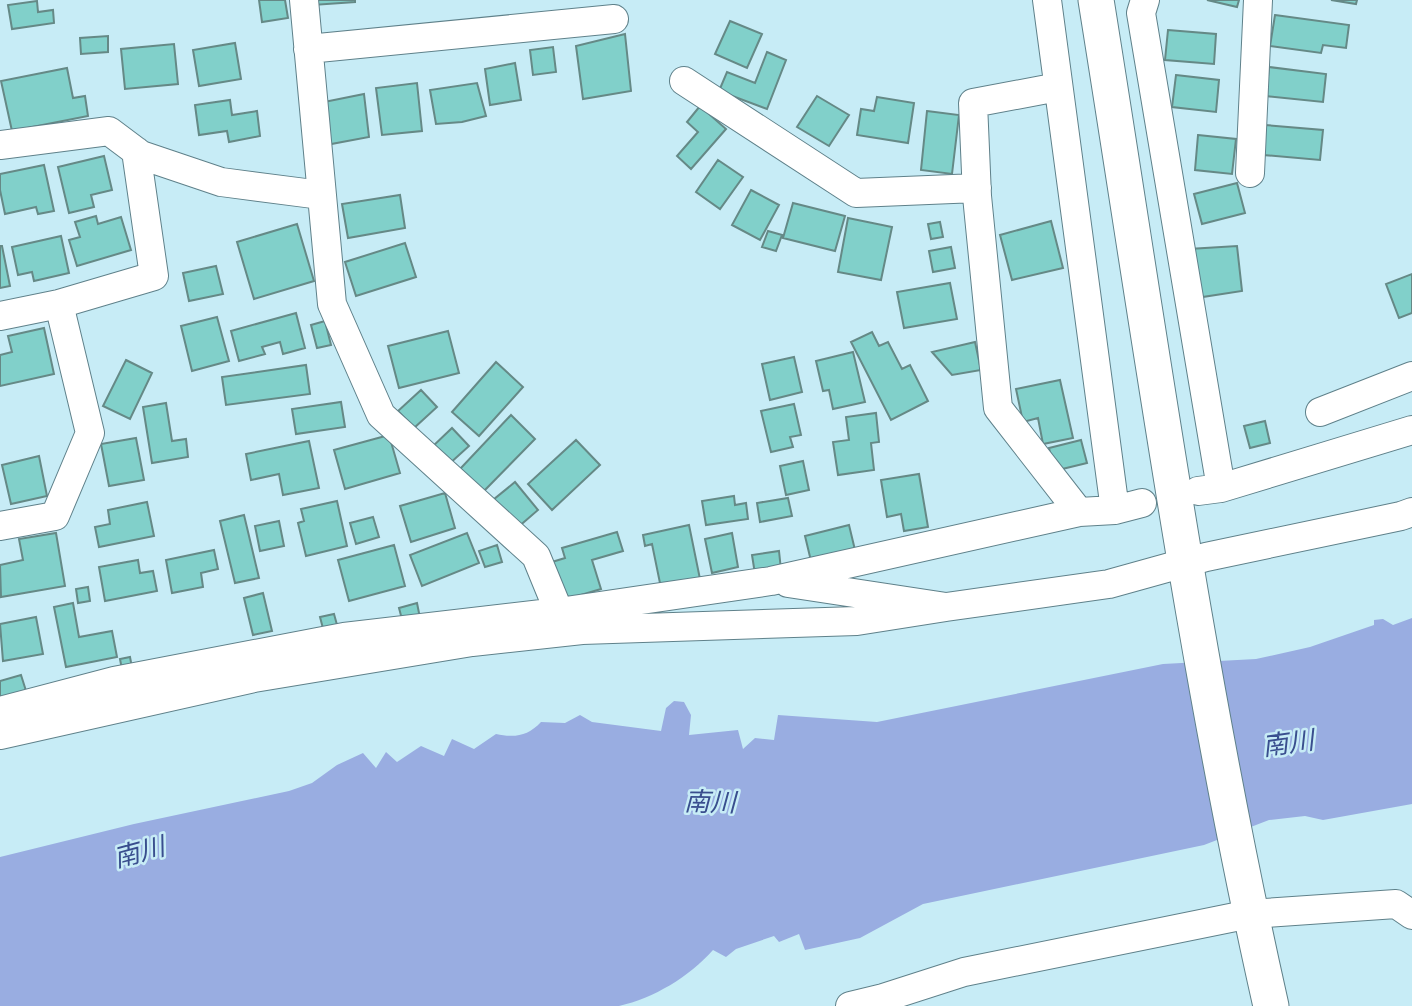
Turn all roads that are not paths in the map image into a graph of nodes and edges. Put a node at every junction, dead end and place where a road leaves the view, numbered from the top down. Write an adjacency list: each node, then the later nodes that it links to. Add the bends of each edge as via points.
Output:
1 (304, 0): 7 (street)
2 (1047, 0): 9 (street)
3 (1096, 0): 23 (street)
4 (1145, 0): 19 (street, via 1141,13 1210,490)
5 (1258, 0): 12 (street)
6 (614, 19): 7 (street)
7 (308, 49): 14 (street)
8 (684, 81): 13 (street, via 856,193)
9 (1058, 86): 13 (street, via 973,103); 20 (street, via 1128,507)
10 (0, 145): 11 (street, via 109,131)
11 (136, 151): 14 (street, via 221,182); 15 (street, via 154,276)
12 (1250, 173)
13 (977, 188): 20 (street, via 998,408)
14 (321, 195): 26 (street, via 332,304 381,415 536,556)
15 (58, 304): 16 (street); 22 (street, via 90,433 55,516)
16 (0, 316)
17 (1412, 376): 18 (street)
18 (1320, 412)
19 (1412, 430)
20 (1079, 512): 24 (street)
21 (1412, 512): 23 (street)
22 (0, 526)
23 (1189, 574): 25 (street); 29 (street)
24 (771, 581): 25 (street); 26 (street)
25 (946, 607): 28 (street, via 857,621 582,630 472,642 254,678)
26 (559, 612): 27 (street, via 344,637 114,681)
27 (0, 711)
28 (0, 735)
29 (1248, 904): 30 (street, via 1396,904); 31 (street); 34 (street)
30 (1412, 915)
31 (937, 981): 32 (street); 33 (street)
32 (850, 1006)
33 (919, 1006)
34 (1271, 1006)

